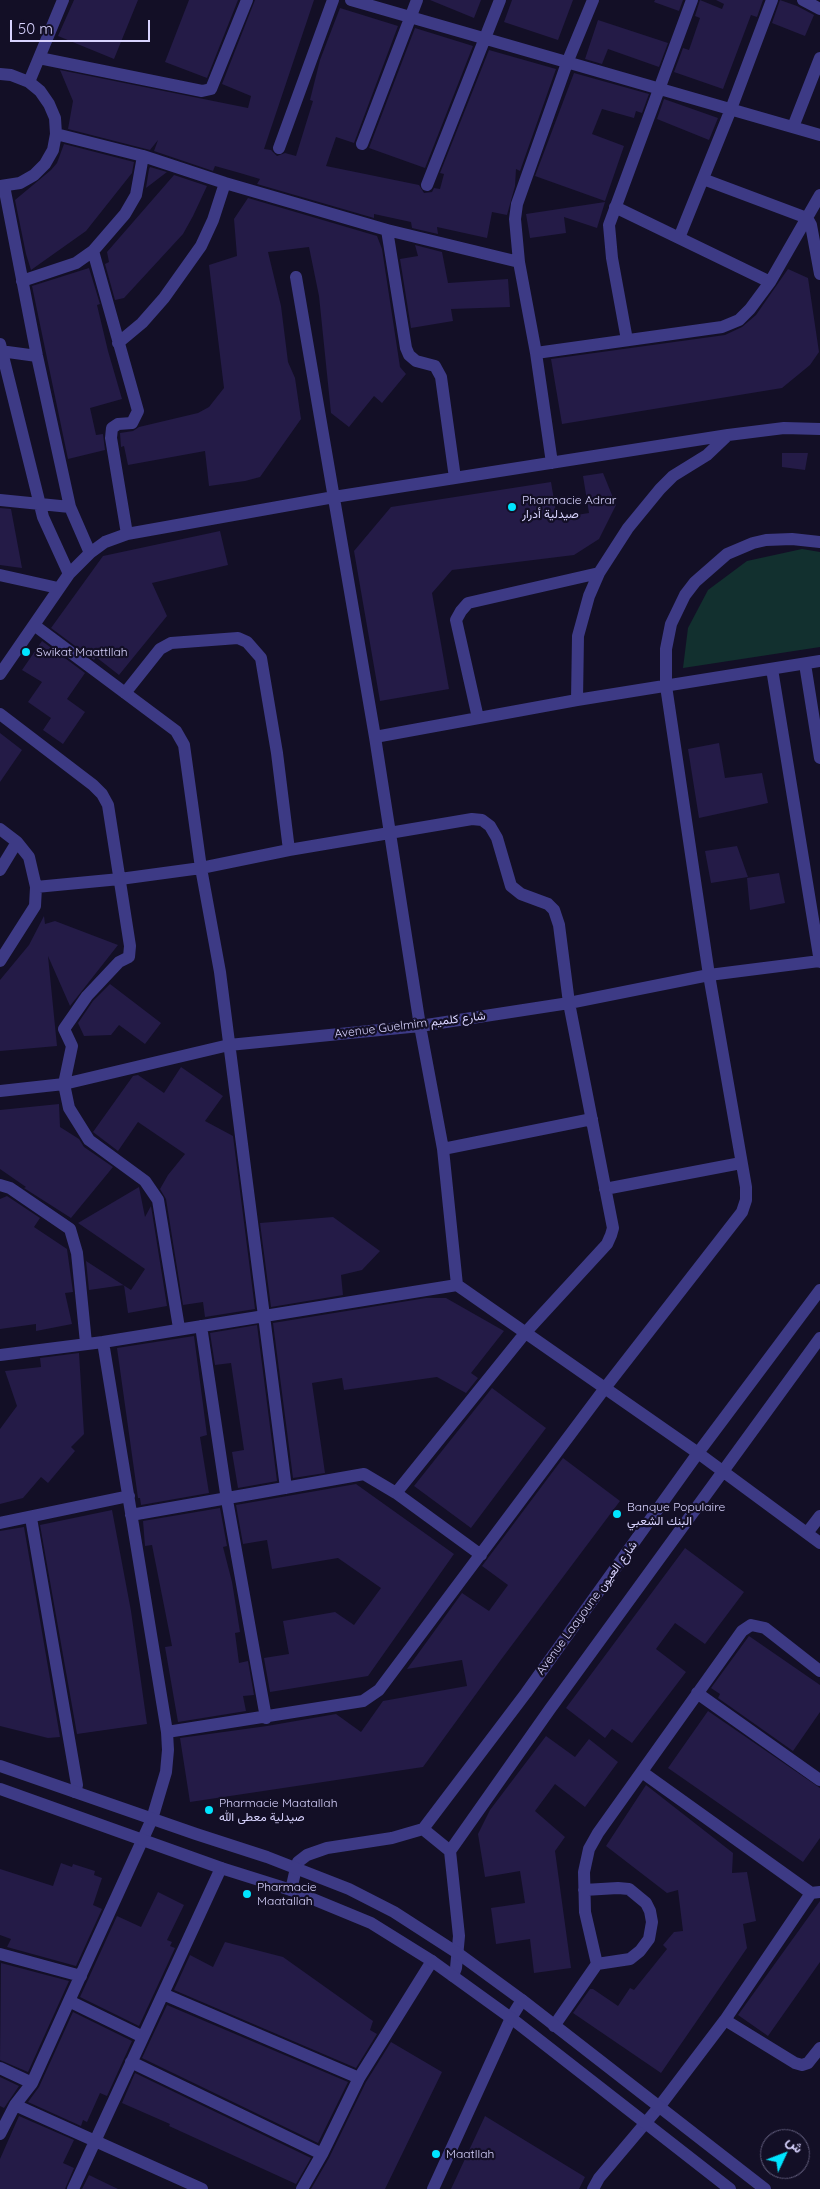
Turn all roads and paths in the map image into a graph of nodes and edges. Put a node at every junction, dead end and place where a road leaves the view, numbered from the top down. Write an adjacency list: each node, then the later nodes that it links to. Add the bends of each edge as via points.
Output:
1 (63, 0): 14 (street)
2 (247, 0): 14 (street, via 216,82 206,90)
3 (334, 0): 25 (street)
4 (351, 0): 12 (street)
5 (417, 0): 12 (street)
6 (500, 0): 13 (street)
7 (593, 0): 16 (street)
8 (692, 0): 19 (street)
9 (772, 0): 20 (street)
10 (803, 0): 11 (street)
11 (820, 9)
12 (410, 17): 13 (street); 24 (street)
13 (484, 38): 16 (street); 29 (street)
14 (39, 58): 18 (street)
15 (820, 58): 21 (street)
16 (567, 63): 19 (street); 37 (street, via 517,204 515,220)
17 (0, 74): 18 (street)
18 (28, 82): 22 (street, via 49,104 55,118)
19 (660, 88): 20 (street); 32 (street)
20 (731, 109): 21 (street); 27 (street)
21 (793, 126): 23 (street)
22 (56, 134): 26 (street); 30 (street, via 45,164 34,175 20,183)
23 (820, 135)
24 (362, 144)
25 (279, 148)
26 (143, 156): 28 (street); 36 (street, via 136,195 126,214)
27 (703, 179): 33 (street); 35 (street)
28 (225, 183): 34 (street); 43 (street, via 214,220 201,246 164,298)
29 (427, 185)
30 (2, 186): 40 (street)
31 (820, 195): 33 (street)
32 (615, 206): 35 (street); 42 (street, via 609,225 609,239)
33 (807, 218): 38 (street); 41 (street)
34 (387, 230): 37 (street); 50 (street, via 406,348 416,361 435,366 441,377)
35 (679, 238): 41 (street)
36 (93, 251): 40 (street, via 76,263); 43 (street)
37 (519, 262): 45 (street)
38 (820, 274)
39 (296, 277): 51 (street)
40 (22, 281): 46 (street)
41 (770, 282): 42 (street, via 739,320 722,327)
42 (627, 340): 45 (street)
43 (118, 343): 55 (street, via 138,411 132,422 112,428 111,438)
44 (0, 348): 46 (street); 53 (street)
45 (536, 353): 49 (street)
46 (36, 356): 54 (street)
47 (820, 429): 48 (street, via 784,428)
48 (728, 435): 49 (street); 58 (street, via 707,455 673,476 660,489 628,528)
49 (552, 462): 50 (street)
50 (455, 478): 51 (street)
51 (334, 497): 55 (street); 72 (street)
52 (0, 500): 53 (street)
53 (40, 505): 54 (street); 59 (street)
54 (70, 507): 57 (street)
55 (127, 534): 57 (street, via 105,542)
56 (820, 542): 67 (street, via 792,539 753,543 727,554 710,567 685,595 671,624 666,649)
57 (90, 553): 59 (street)
58 (599, 573): 69 (street, via 578,636); 71 (street, via 468,604 461,612 456,620)
59 (69, 574): 61 (street)
60 (0, 575): 61 (street)
61 (58, 588): 62 (street)
62 (34, 625): 66 (street); 68 (street)
63 (820, 661): 64 (street)
64 (805, 664): 65 (street); 73 (street)
65 (772, 669): 67 (street); 83 (street)
66 (0, 674)
67 (666, 686): 69 (street); 84 (street)
68 (126, 693): 77 (street, via 150,660 171,643 238,638 254,648 261,658); 78 (street, via 176,731 184,745)
69 (577, 700): 71 (street)
70 (0, 714): 80 (street, via 102,794 108,805)
71 (478, 718): 72 (street)
72 (375, 737): 75 (street)
73 (820, 758)
74 (0, 829): 76 (street)
75 (391, 833): 77 (street); 85 (street, via 472,819 482,820 490,826 497,838 511,886 554,910 559,925); 86 (street)
76 (17, 842): 79 (street); 81 (street, via 29,857)
77 (289, 850): 78 (street)
78 (201, 868): 80 (street); 87 (street, via 220,972)
79 (0, 870)
80 (120, 879): 81 (street); 88 (street, via 129,957 119,962 87,996 64,1029 72,1046)
81 (36, 887): 82 (street, via 35,906)
82 (0, 961)
83 (820, 961): 84 (street, Avenue Guelmim شارع كلميم)
84 (710, 975): 85 (street, Avenue Guelmim شارع كلميم); 92 (street)
85 (569, 1003): 86 (street, Avenue Guelmim شارع كلميم); 90 (street)
86 (420, 1026): 87 (street, Avenue Guelmim شارع كلميم); 91 (street)
87 (228, 1045): 88 (street, Avenue Guelmim شارع كلميم); 97 (street)
88 (64, 1084): 89 (street, Avenue Guelmim شارع كلميم); 99 (street, via 69,1108 89,1140 145,1180 158,1200)
89 (0, 1091)
90 (592, 1119): 91 (street); 94 (street)
91 (443, 1149): 95 (street)
92 (742, 1163): 94 (street); 105 (street, via 746,1200 742,1212)
93 (0, 1185): 103 (street, via 10,1188 70,1229 77,1253)
94 (605, 1189): 100 (street, via 613,1228 607,1244)
95 (457, 1285): 97 (street); 100 (street)
96 (820, 1290): 106 (street, Avenue Laayoune شارع العيون)
97 (265, 1316): 98 (street); 108 (street)
98 (201, 1326): 99 (street); 111 (street)
99 (179, 1328): 102 (street)
100 (526, 1332): 105 (street); 109 (street)
101 (820, 1338): 107 (street)
102 (103, 1342): 103 (street); 110 (street)
103 (86, 1344): 104 (street)
104 (0, 1355)
105 (606, 1388): 106 (street); 118 (street)
106 (698, 1453): 107 (street); 129 (street, Avenue Laayoune شارع العيون, via 526,1693)
107 (723, 1471): 116 (street); 131 (street)
108 (286, 1488): 109 (street, via 364,1474); 111 (street)
109 (396, 1493): 118 (street)
110 (129, 1496): 112 (street); 114 (street)
111 (227, 1500): 112 (street); 121 (street)
112 (131, 1515): 122 (street)
113 (820, 1516): 116 (street)
114 (31, 1518): 115 (street); 127 (street, via 77,1785)
115 (0, 1523)
116 (807, 1534): 117 (street)
117 (820, 1543)
118 (480, 1556): 121 (street, via 379,1690 363,1701)
119 (820, 1671): 120 (street, via 765,1628 750,1625 742,1631)
120 (697, 1692): 124 (street); 125 (street)
121 (266, 1718): 122 (street)
122 (167, 1732): 128 (street, via 166,1772)
123 (0, 1766): 127 (street)
124 (642, 1772): 135 (street, via 589,1849 584,1862); 136 (street)
125 (820, 1780)
126 (0, 1789): 130 (street)
127 (75, 1792): 128 (street)
128 (152, 1819): 130 (street); 133 (street)
129 (423, 1829): 131 (street); 133 (street, via 392,1838 327,1848 307,1855)
130 (143, 1839): 132 (street); 141 (street)
131 (450, 1850): 138 (street)
132 (220, 1868): 134 (street); 143 (street)
133 (296, 1868): 134 (street); 138 (street, via 349,1889 394,1912)
134 (291, 1890): 139 (street, via 371,1922)
135 (584, 1890): 140 (street); 140 (street, via 629,1889 646,1902 652,1922 649,1939 630,1959)
136 (816, 1892): 147 (street)
137 (0, 1954): 141 (street)
138 (459, 1954): 142 (street); 144 (street)
139 (432, 1961): 142 (street); 153 (street)
140 (597, 1964): 148 (street)
141 (81, 1976): 145 (street)
142 (453, 1976): 146 (street)
143 (163, 1994): 149 (street); 153 (street)
144 (522, 2000): 146 (street); 148 (street)
145 (69, 2001): 149 (street); 154 (street)
146 (510, 2018): 157 (street); 165 (street)
147 (725, 2020): 150 (street, via 795,2063 808,2063); 156 (street)
148 (554, 2026): 156 (street)
149 (143, 2037): 151 (street)
150 (820, 2048)
151 (132, 2062): 159 (street); 160 (street)
152 (0, 2068): 154 (street)
153 (358, 2078): 160 (street)
154 (32, 2083): 155 (street)
155 (15, 2105): 158 (street); 159 (street)
156 (659, 2107): 157 (street); 161 (street)
157 (646, 2123): 166 (street); 167 (street)
158 (0, 2134)
159 (96, 2141): 162 (street); 163 (street)
160 (322, 2154): 164 (street)
161 (751, 2185): 168 (street)
162 (74, 2189)
163 (202, 2189)
164 (302, 2189)
165 (433, 2189)
166 (592, 2189)
167 (730, 2189)
168 (766, 2189)

